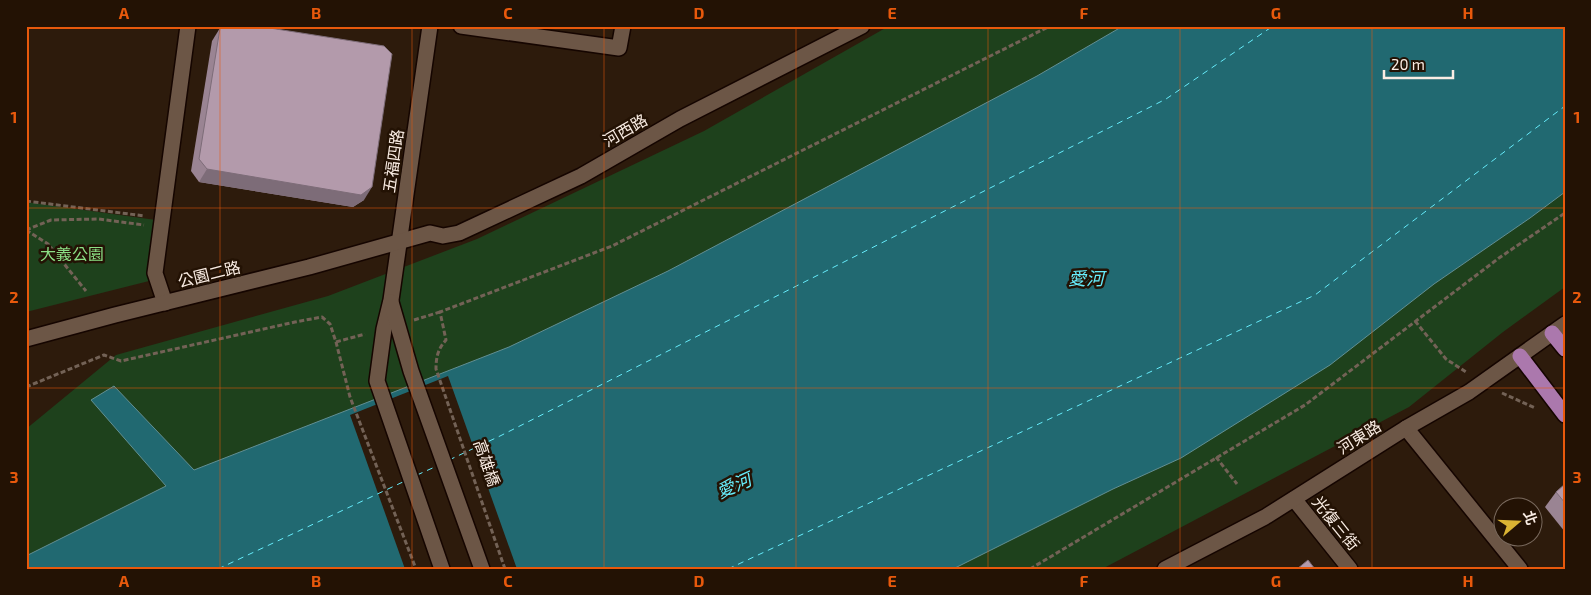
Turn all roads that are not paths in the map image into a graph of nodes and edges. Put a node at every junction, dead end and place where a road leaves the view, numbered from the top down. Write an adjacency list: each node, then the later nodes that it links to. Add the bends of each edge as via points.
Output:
1 (188, 26): 8 (street, via 155,273)
2 (430, 26): 6 (street, 五福四路)
3 (461, 26): 4 (street, via 619,48)
4 (622, 26)
5 (862, 26): 6 (street, 河西路, via 680,119 581,176 459,233 444,236 430,233)
6 (399, 242): 7 (street, 五福四路); 8 (street, 公園二路)
7 (391, 300): 17 (street, 五福四路, via 377,381); 18 (street, 五福四路, via 411,371)
8 (165, 303): 11 (street, 公園二路)
9 (1565, 324): 10 (street, 河東路)
10 (1552, 333): 12 (main road); 13 (street, 河東路)
11 (26, 339)
12 (1565, 349)
13 (1520, 356): 14 (main road); 15 (street, 河東路, via 1469,392)
14 (1565, 416)
15 (1406, 428): 16 (street, 河東路); 21 (street)
16 (1294, 499): 19 (street, 河東路); 20 (street, 光復三街)
17 (442, 569)
18 (482, 569)
19 (1166, 569)
20 (1350, 569)
21 (1520, 569)

